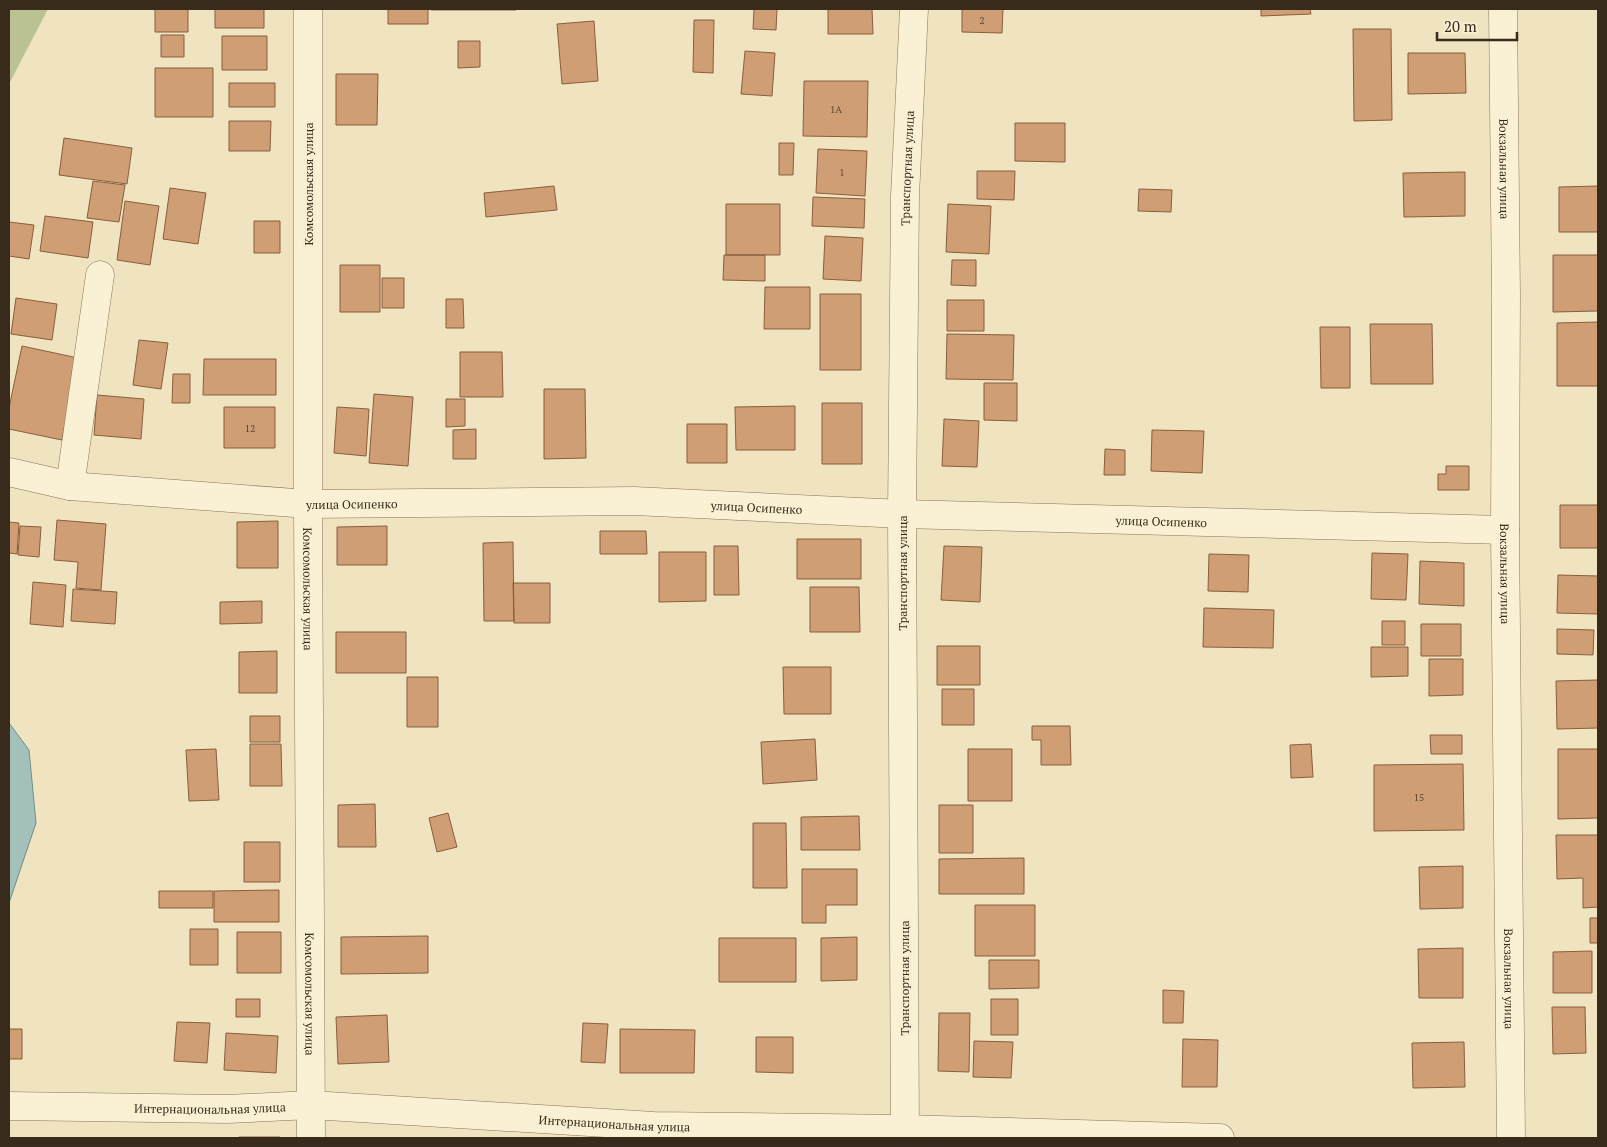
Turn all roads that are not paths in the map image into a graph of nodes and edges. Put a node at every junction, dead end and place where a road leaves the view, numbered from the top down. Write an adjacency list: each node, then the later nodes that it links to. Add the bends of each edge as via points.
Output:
1 (308, 9): 7 (street, Комсомольская улица)
2 (914, 9): 8 (street, Транспортная улица, via 905,196)
3 (1503, 9): 9 (street, Вокзальная улица)
4 (100, 275): 6 (street)
5 (9, 472): 6 (street, улица Осипенко)
6 (70, 486): 7 (street, улица Осипенко)
7 (308, 504): 8 (street, улица Осипенко, via 634,502); 10 (street, Комсомольская улица)
8 (902, 514): 9 (street, улица Осипенко); 12 (street, Транспортная улица)
9 (1505, 530): 15 (street, Вокзальная улица)
10 (311, 1105): 11 (street, Интернациональная улица, via 227,1109); 12 (street, Интернациональная улица, via 654,1126); 13 (street, Комсомольская улица)
11 (9, 1106)
12 (904, 1134): 14 (street, Интернациональная улица)
13 (311, 1138)
14 (1220, 1138)
15 (1511, 1138)

